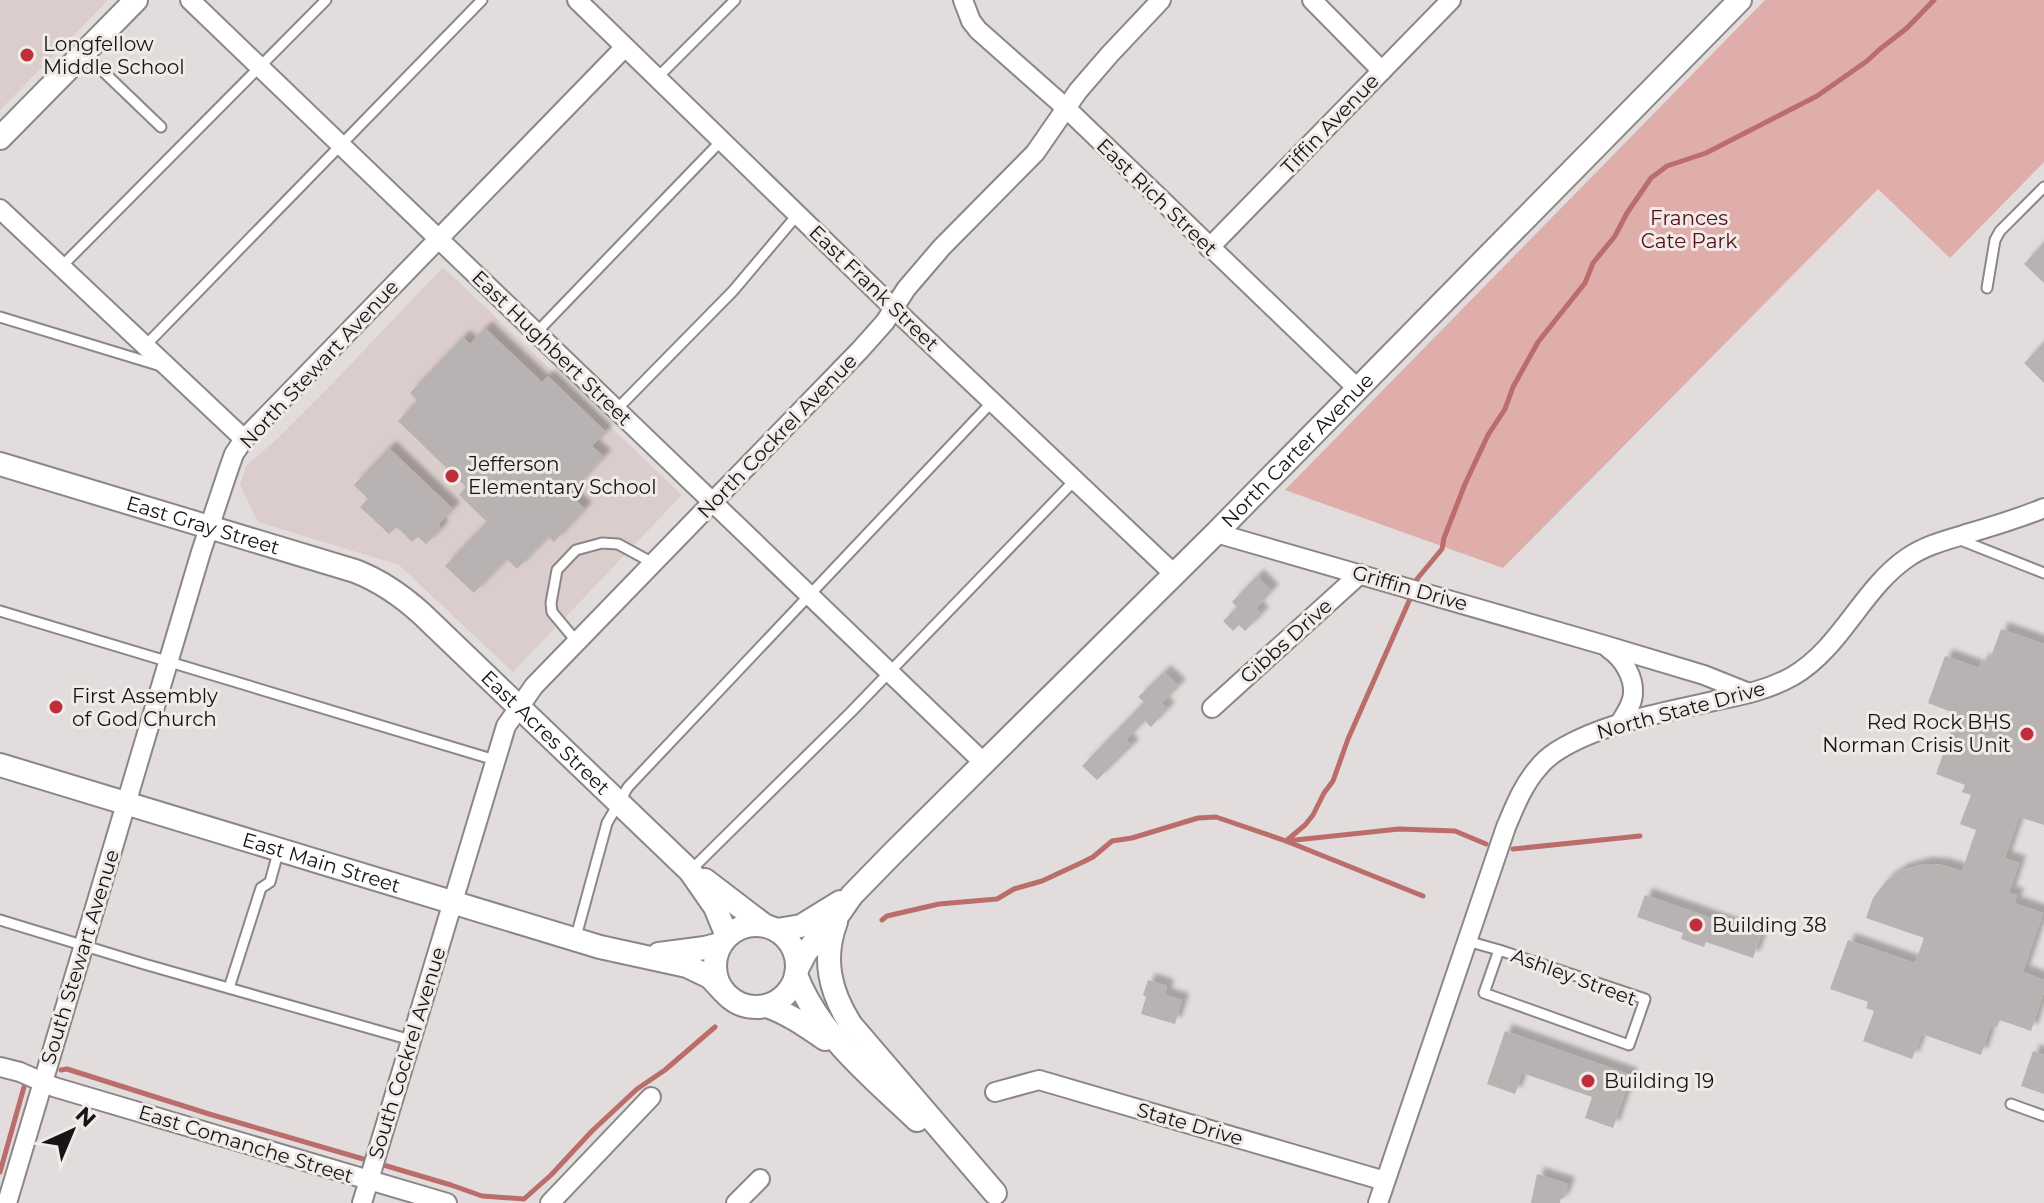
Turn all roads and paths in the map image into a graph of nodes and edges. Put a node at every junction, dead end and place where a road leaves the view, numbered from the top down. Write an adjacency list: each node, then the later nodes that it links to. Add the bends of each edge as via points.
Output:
1 (136, 0): 13 (street)
2 (190, 0): 14 (street, East Hughbert Street)
3 (326, 0): 14 (lane)
4 (482, 0): 21 (lane)
5 (577, 0): 12 (street, East Frank Street)
6 (735, 0): 16 (lane)
7 (963, 0): 17 (street, East Rich Street, via 978,30)
8 (1161, 0): 17 (street, North Cockrel Avenue)
9 (1312, 0): 15 (street)
10 (1451, 0): 15 (street, Tiffin Avenue)
11 (1740, 0): 34 (street, North Carter Avenue)
12 (625, 47): 16 (street, East Frank Street); 25 (street, North Stewart Avenue)
13 (84, 53): 18 (lane); 19 (street)
14 (259, 67): 21 (street, East Hughbert Street); 27 (lane)
15 (1382, 71): 26 (street, Tiffin Avenue)
16 (657, 78): 20 (street, East Frank Street)
17 (1066, 108): 26 (street, East Rich Street); 29 (street, North Cockrel Avenue, via 1035,153 942,247)
18 (161, 127)
19 (0, 138)
20 (722, 140): 24 (street, East Frank Street); 31 (lane)
21 (340, 144): 25 (street, East Hughbert Street); 32 (lane)
22 (2044, 187): 28 (lane, via 2000,231)
23 (0, 209): 27 (street)
24 (798, 214): 29 (street, East Frank Street); 36 (lane, via 733,291)
25 (438, 239): 31 (street, East Hughbert Street); 37 (street, North Stewart Avenue)
26 (1209, 248): 34 (street, East Rich Street)
27 (61, 267): 32 (street)
28 (1987, 288)
29 (894, 308): 35 (street, East Frank Street); 40 (street, North Cockrel Avenue)
30 (0, 317): 33 (lane)
31 (536, 333): 36 (street, East Hughbert Street)
32 (145, 346): 33 (street)
33 (169, 369): 37 (street)
34 (1358, 389): 43 (street, North Carter Avenue)
35 (992, 402): 39 (street, East Frank Street); 50 (lane)
36 (616, 410): 40 (street, East Hughbert Street)
37 (244, 439): 42 (street, North Stewart Avenue)
38 (0, 464): 42 (street, East Gray Street)
39 (1075, 480): 47 (street, East Frank Street); 55 (lane)
40 (712, 502): 45 (street, North Cockrel Avenue); 50 (street, East Hughbert Street)
41 (2044, 508): 44 (street, North State Drive)
42 (209, 527): 49 (street, East Gray Street, via 355,571); 54 (street, North Stewart Avenue)
43 (1216, 533): 47 (street, North Carter Avenue); 48 (street, Griffin Drive)
44 (1955, 537): 46 (lane); 56 (street, North State Drive, via 1906,558 1804,669)
45 (653, 563): 52 (street, North Cockrel Avenue); 52 (lane, via 618,544 576,550 557,570 551,603 552,612)
46 (2044, 573)
47 (1174, 574): 61 (street, North Carter Avenue)
48 (1360, 574): 53 (street, Griffin Drive); 58 (street, Gibbs Drive)
49 (401, 595): 57 (street, East Acres Street)
50 (809, 595): 55 (street, East Hughbert Street); 64 (lane, via 630,785)
51 (0, 611): 54 (lane)
52 (577, 642): 57 (street, North Cockrel Avenue)
53 (1604, 645): 56 (street, Griffin Drive); 59 (street, via 1625,664 1634,692)
54 (168, 662): 60 (lane); 63 (street, North Stewart Avenue)
55 (889, 672): 61 (street, East Hughbert Street); 66 (lane)
56 (1750, 693): 59 (street, North State Drive)
57 (519, 706): 60 (street, North Cockrel Avenue); 64 (street, East Acres Street)
58 (1212, 708)
59 (1620, 723): 74 (street, North State Drive, via 1547,758 1522,789)
60 (495, 760): 68 (street, North Cockrel Avenue)
61 (983, 762): 67 (street, North Carter Avenue)
62 (0, 765): 63 (street, East Main Street)
63 (126, 802): 65 (street, East Main Street); 75 (street, South Stewart Avenue)
64 (619, 803): 66 (street, East Acres Street); 72 (lane, via 607,823)
65 (279, 849): 68 (street, East Main Street); 79 (lane)
66 (690, 871): 71 (street, East Acres Street); 73 (street, East Acres Street, via 715,907)
67 (852, 895): 69 (street, North Carter Avenue); 71 (street, North Carter Avenue, via 801,926)
68 (453, 902): 72 (street, East Main Street); 82 (street, South Cockrel Avenue)
69 (838, 915): 78 (street, North Carter Avenue, via 806,952); 93 (street, via 828,959 843,1012)
70 (0, 920): 75 (lane)
71 (771, 928): 73 (street, via 748,925); 78 (street, via 788,940)
72 (575, 940): 77 (street, East Main Street)
73 (724, 940): 77 (street, East Main Street, via 705,948); 80 (street, via 715,959)
74 (1467, 941): 76 (lane, Ashley Street); 92 (street, North State Drive)
75 (84, 945): 79 (lane); 85 (street, South Stewart Avenue)
76 (1499, 950): 76 (lane, Ashley Street, via 1645,999 1629,1045 1484,993)
77 (642, 956): 80 (street, East Main Street, via 687,966 710,977)
78 (797, 972): 81 (street, via 789,990); 83 (street, via 813,1010)
79 (229, 988): 82 (lane)
80 (723, 991): 81 (street, via 743,1005)
81 (767, 1006): 83 (street)
82 (411, 1040): 90 (street, South Cockrel Avenue)
83 (847, 1052): 93 (street)
84 (0, 1067): 85 (street, East Comanche Street)
85 (43, 1082): 90 (street, East Comanche Street); 94 (street, South Stewart Avenue)
86 (995, 1092): 92 (street, State Drive, via 1039,1080)
87 (651, 1097): 97 (street)
88 (2011, 1104): 89 (lane)
89 (2044, 1116)
90 (370, 1175): 95 (street, South Cockrel Avenue); 96 (street, East Comanche Street)
91 (760, 1179): 98 (street)
92 (1385, 1181): 99 (street, North State Drive)
93 (1000, 1198)
94 (7, 1203)
95 (362, 1203)
96 (447, 1203)
97 (550, 1203)
98 (736, 1203)
99 (1378, 1203)

